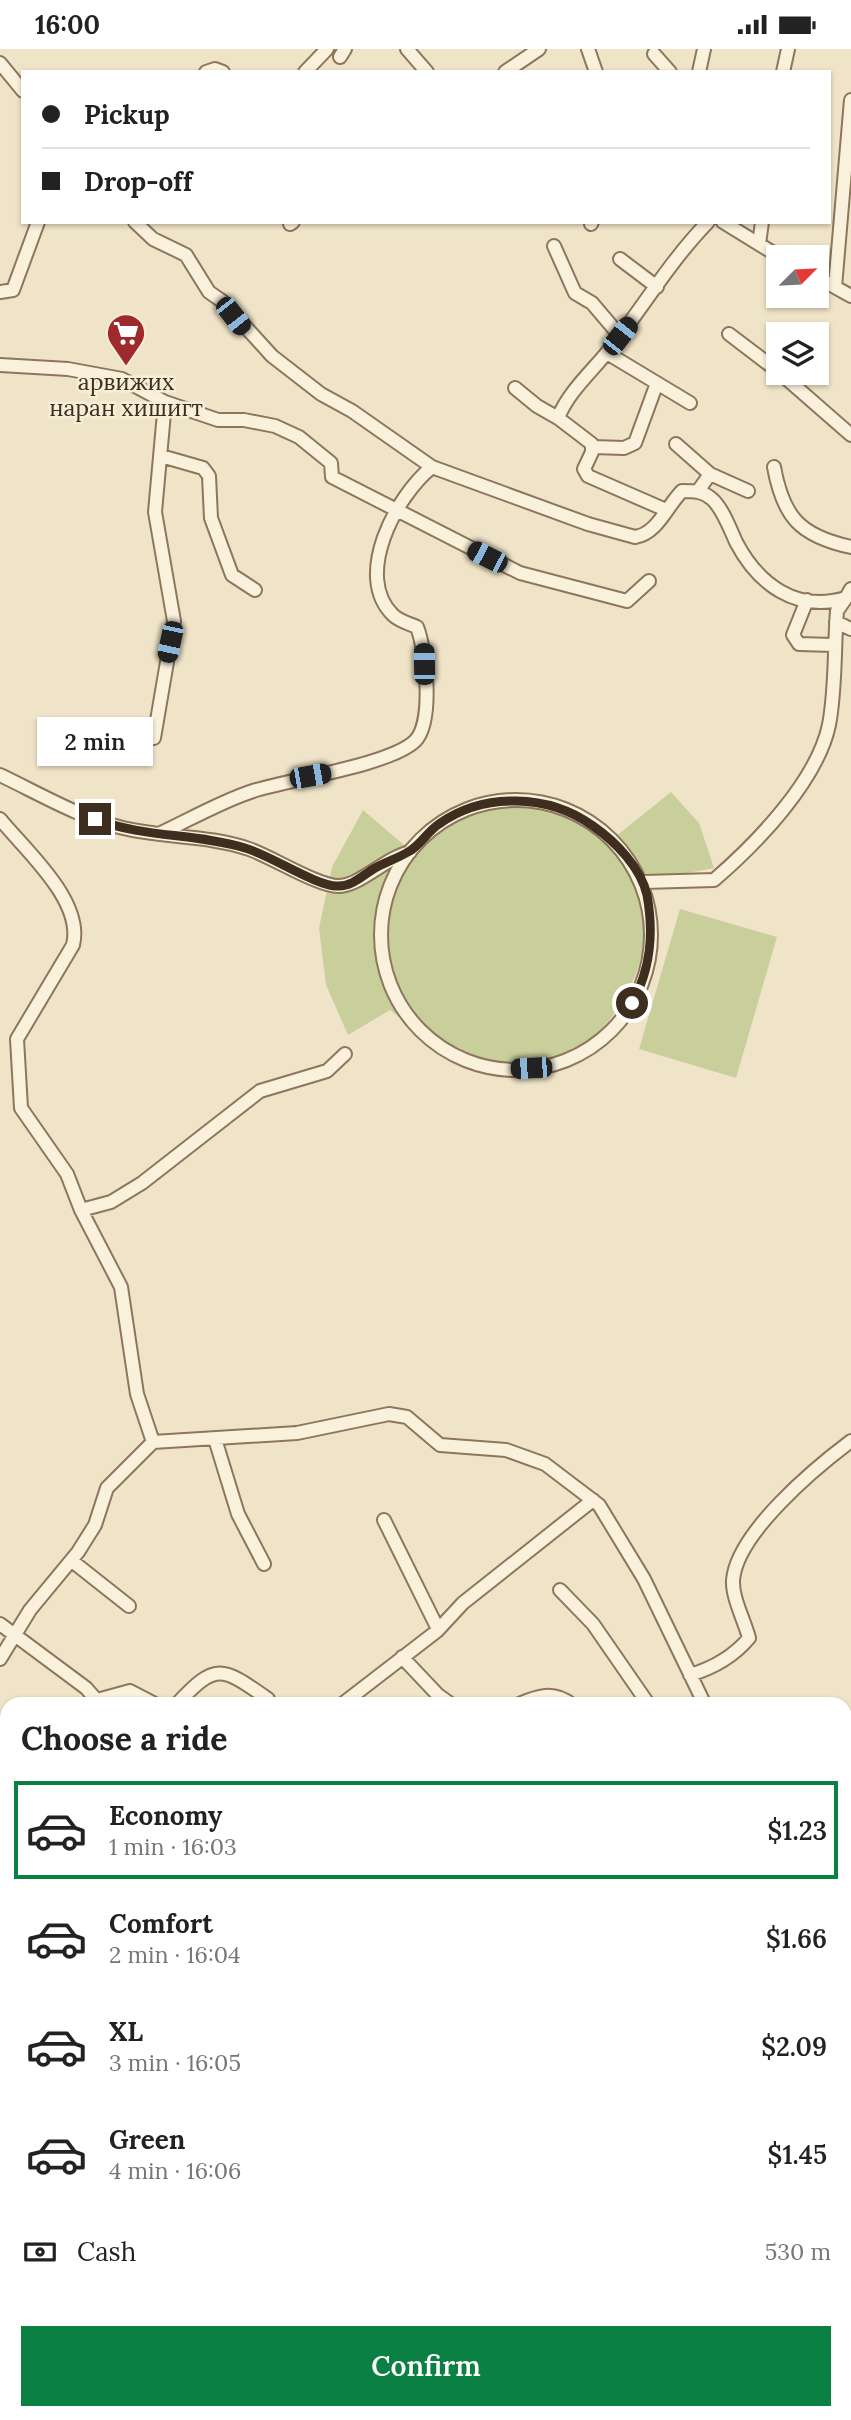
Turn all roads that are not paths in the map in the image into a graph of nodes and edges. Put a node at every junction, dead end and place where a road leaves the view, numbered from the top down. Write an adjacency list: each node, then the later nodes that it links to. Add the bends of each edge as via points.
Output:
1 (327, 49): 9 (street)
2 (407, 49): 10 (street)
3 (540, 49): 11 (street)
4 (588, 49): 12 (street)
5 (704, 49): 14 (street)
6 (788, 49): 15 (street)
7 (654, 54): 13 (street)
8 (0, 64): 16 (street)
9 (307, 70)
10 (425, 70)
11 (508, 70)
12 (595, 70)
13 (668, 70)
14 (699, 70)
15 (783, 70)
16 (21, 90)
17 (851, 100): 29 (street)
18 (37, 224): 30 (street, via 13,290)
19 (137, 224): 47 (street, via 153,239 186,255 209,292 272,356 320,394)
20 (706, 224): 28 (street, via 677,254)
21 (726, 224): 23 (street)
22 (762, 224): 23 (street)
23 (759, 244): 25 (street)
24 (554, 246): 33 (street, via 575,293 592,303)
25 (766, 248)
26 (620, 259): 28 (street)
27 (830, 284): 29 (street)
28 (657, 287): 33 (street)
29 (835, 287): 31 (street)
30 (0, 292)
31 (851, 296)
32 (729, 334): 35 (street)
33 (620, 336): 34 (street)
34 (607, 353): 37 (street); 42 (street, via 580,383)
35 (766, 362)
36 (0, 365): 40 (street, via 58,368 122,379)
37 (657, 383): 41 (street); 45 (street, via 635,443 624,448)
38 (794, 385): 43 (street)
39 (515, 388): 42 (street)
40 (166, 402): 46 (street); 53 (street, via 218,420 275,426 299,437 331,463 332,477)
41 (690, 403)
42 (558, 418): 45 (street)
43 (851, 435)
44 (676, 443): 49 (street)
45 (593, 447): 52 (street, via 584,469 588,476)
46 (160, 456): 56 (street, via 203,468 209,476 211,518 232,575); 62 (street, via 155,512 174,621)
47 (432, 467): 52 (street, via 635,537 648,531); 53 (street)
48 (774, 467): 54 (street, via 786,510 800,528)
49 (710, 474): 50 (street); 51 (street)
50 (698, 491): 52 (street, via 682,491); 58 (street, via 714,501 751,569 790,597)
51 (748, 491)
52 (666, 510)
53 (395, 511): 55 (street, via 520,573 627,601); 65 (street, via 377,568 378,593 394,616 417,627 423,643 424,720 417,740 349,769 250,792)
54 (851, 547)
55 (649, 581)
56 (255, 590)
57 (848, 593): 58 (street, via 831,602); 59 (street)
58 (807, 600): 61 (street, via 793,635 799,644)
59 (836, 622): 60 (street); 61 (street)
60 (851, 629)
61 (834, 645): 67 (street, via 828,727 818,758 800,786 714,880)
62 (154, 738)
63 (0, 775): 65 (street, via 111,825)
64 (0, 819): 69 (street, via 63,895 74,920 73,945 17,1039 17,1062 22,1108 65,1171)
65 (161, 833): 66 (street, via 247,849 337,887 354,883)
66 (410, 852): 67 (street, via 440,823 462,812 485,804 545,803 584,819 607,835); 67 (street, via 384,900 381,956 405,1010 443,1050 489,1068 531,1068 568,1059 606,1036 621,1020 642,985 649,962 652,934)
67 (644, 882)
68 (345, 1053): 69 (street, via 327,1071 260,1091 142,1183 111,1202)
69 (81, 1210): 72 (street, via 121,1287 137,1394)
70 (215, 1439): 72 (street); 73 (street, via 298,1433 389,1415 407,1417 440,1445 506,1450 545,1464); 76 (street, via 238,1514)
71 (851, 1441): 84 (street, via 779,1504 748,1539 733,1581 748,1637 740,1648 707,1670)
72 (153, 1442): 75 (street, via 107,1488 95,1525)
73 (593, 1500): 80 (street, via 463,1603); 84 (street, via 639,1570)
74 (384, 1520): 80 (street)
75 (72, 1561): 78 (street); 81 (street)
76 (264, 1564)
77 (559, 1590): 94 (street, via 593,1624)
78 (129, 1606)
79 (0, 1624): 81 (street)
80 (438, 1629): 82 (street)
81 (13, 1634): 83 (street); 85 (street)
82 (402, 1657): 90 (street); 91 (street)
83 (0, 1659)
84 (690, 1675): 95 (street)
85 (94, 1697)
86 (113, 1697): 87 (street, via 130,1691)
87 (142, 1697)
88 (184, 1697): 89 (street, via 207,1674 219,1672 237,1677)
89 (265, 1697)
90 (351, 1697)
91 (441, 1697)
92 (536, 1697): 93 (street)
93 (556, 1697)
94 (643, 1697)
95 (701, 1697)

